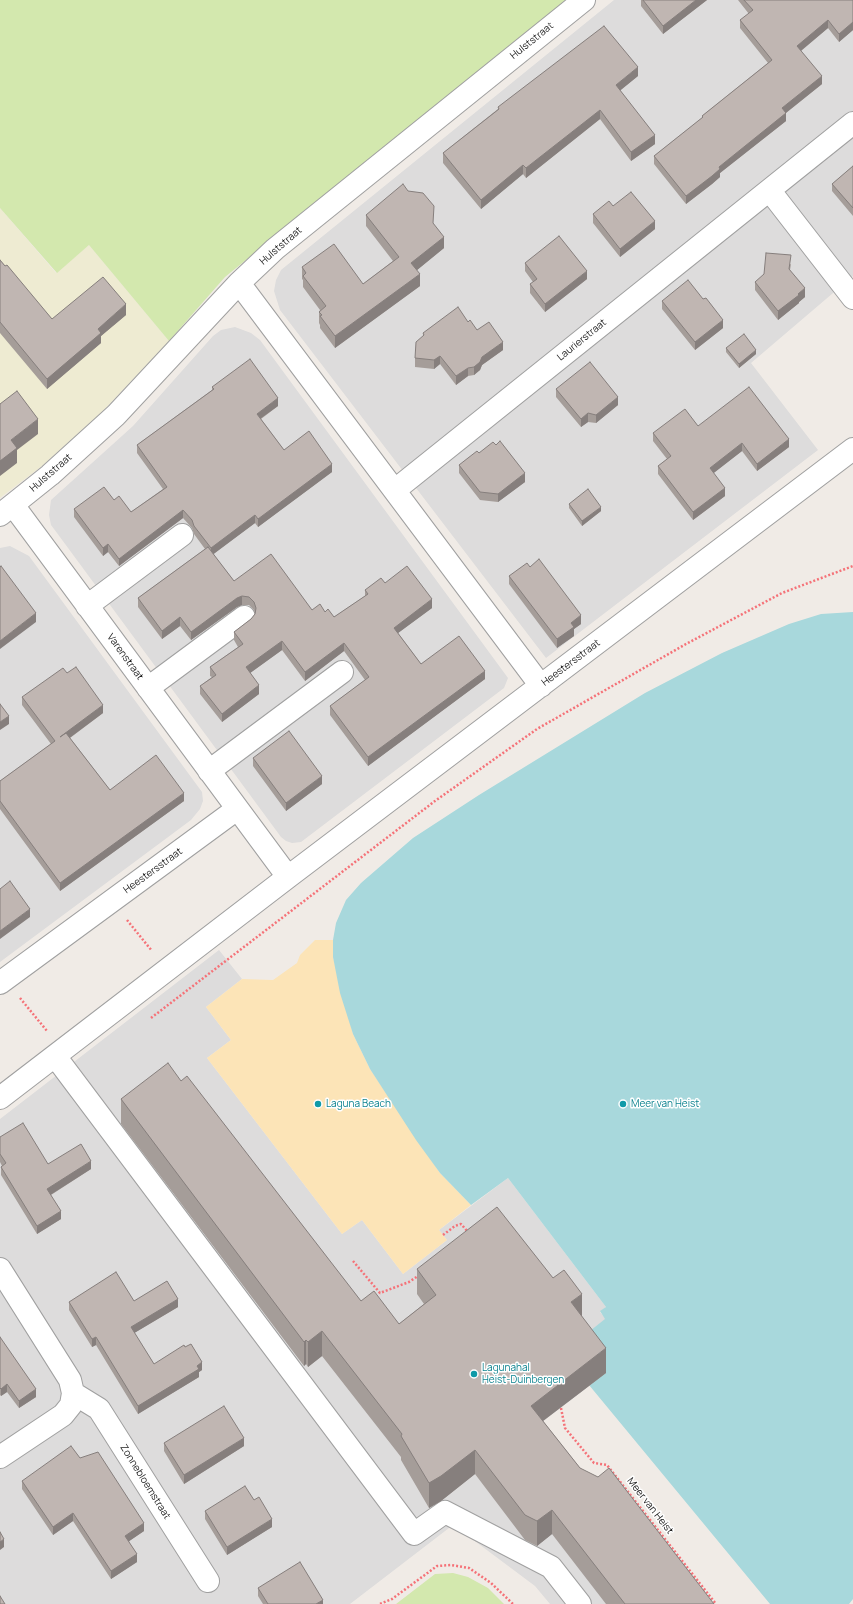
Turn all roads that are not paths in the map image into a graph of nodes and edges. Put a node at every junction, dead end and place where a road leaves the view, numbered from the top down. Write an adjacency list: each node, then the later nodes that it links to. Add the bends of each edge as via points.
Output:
1 (584, 0): 4 (street, Hulststraat, via 275,249)
2 (853, 123): 3 (street, Laurierstraat)
3 (770, 191): 5 (street); 7 (street, Laurierstraat)
4 (239, 283): 7 (street); 8 (street, Hulststraat, via 116,415)
5 (853, 298)
6 (853, 449): 13 (street, Heestersstraat)
7 (395, 490): 13 (street)
8 (7, 510): 10 (street, Varenstraat)
9 (182, 535): 10 (street)
10 (88, 606): 14 (street, Varenstraat)
11 (244, 617): 14 (street)
12 (342, 672): 15 (street)
13 (541, 686): 17 (street, Heestersstraat)
14 (148, 688): 15 (street, Varenstraat)
15 (209, 771): 16 (street, Varenstraat)
16 (237, 809): 17 (street); 18 (street, Heestersstraat)
17 (288, 877): 19 (street, Heestersstraat)
18 (2, 981)
19 (59, 1053): 20 (street, Heestersstraat); 25 (street, via 414,1534 446,1512 551,1567)
20 (0, 1098)
21 (2, 1277): 22 (street, via 70,1380)
22 (74, 1393): 23 (street, via 71,1405 63,1415); 24 (street, Zonnebloemstraat, via 99,1409)
23 (0, 1457)
24 (208, 1581)
25 (580, 1604)

